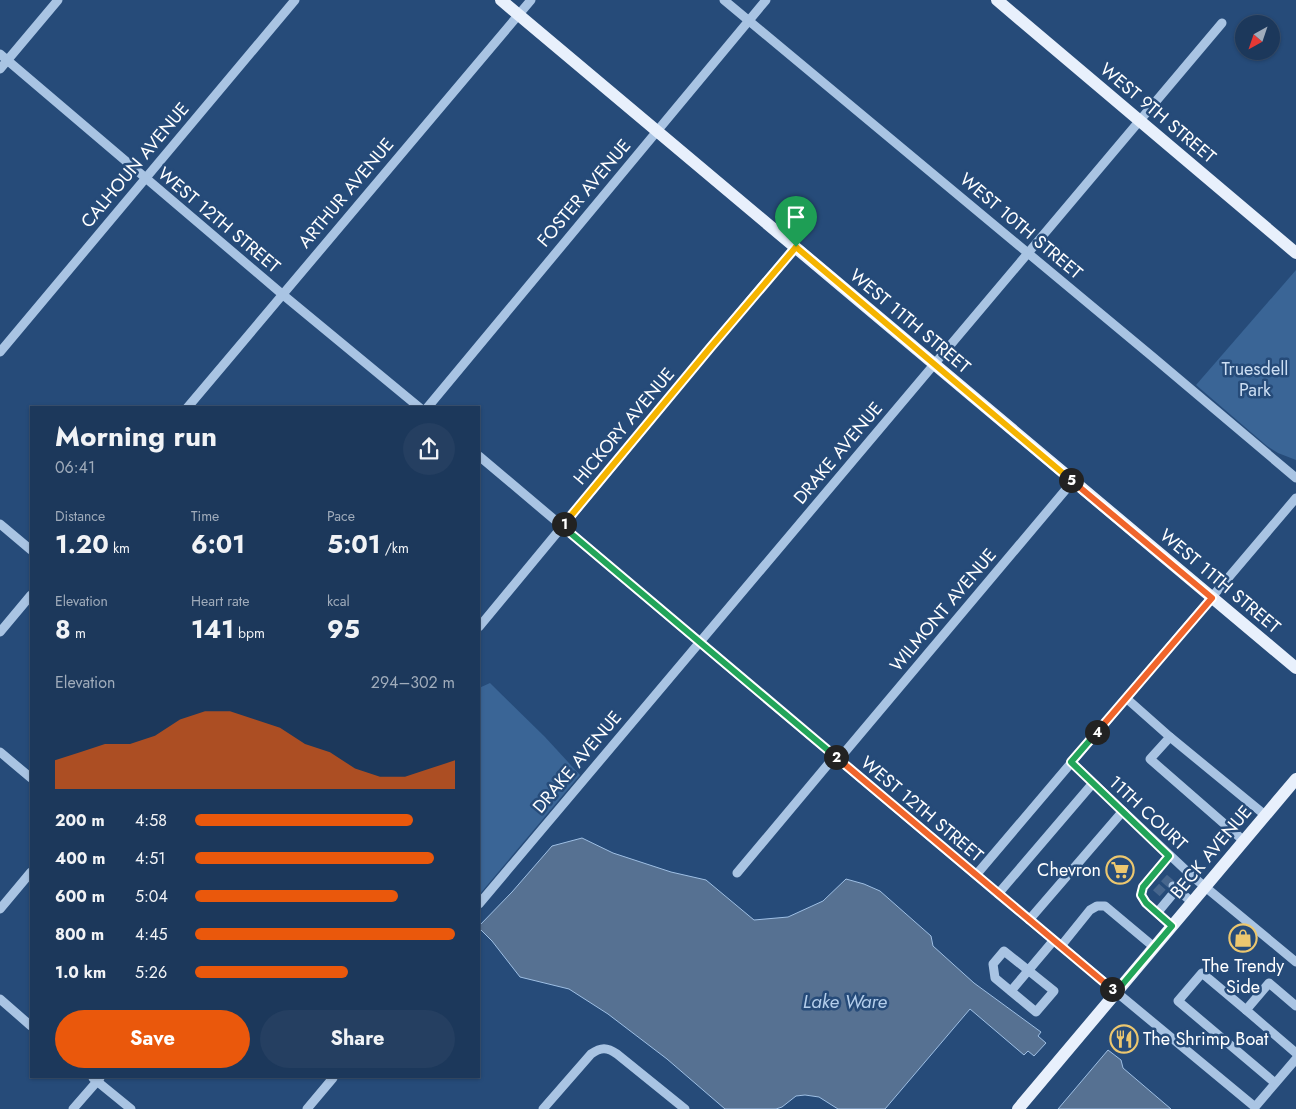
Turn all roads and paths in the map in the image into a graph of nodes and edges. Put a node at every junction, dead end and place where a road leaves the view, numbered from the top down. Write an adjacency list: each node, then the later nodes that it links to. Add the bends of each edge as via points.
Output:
1 (58, 0): 11 (street)
2 (295, 0): 15 (street, CALHOUN AVENUE)
3 (501, 0): 8 (main road, WEST 11TH STREET)
4 (531, 0): 8 (street, ARTHUR AVENUE)
5 (724, 0): 9 (street, WEST 10TH STREET)
6 (766, 0): 9 (street, FOSTER AVENUE)
7 (997, 0): 13 (main road, WEST 9TH STREET)
8 (518, 14): 14 (main road, WEST 11TH STREET); 19 (street, ARTHUR AVENUE)
9 (749, 21): 14 (street, FOSTER AVENUE); 17 (street, WEST 10TH STREET)
10 (1222, 23): 13 (street, DRAKE AVENUE)
11 (4, 58): 12 (street); 15 (street, WEST 12TH STREET)
12 (0, 70)
13 (1139, 120): 17 (street, DRAKE AVENUE); 18 (main road, WEST 9TH STREET)
14 (657, 131): 16 (main road, WEST 11TH STREET); 24 (street, FOSTER AVENUE)
15 (146, 178): 19 (street, WEST 12TH STREET); 20 (street, CALHOUN AVENUE)
16 (796, 247): 21 (main road, WEST 11TH STREET); 30 (street, HICKORY AVENUE)
17 (1028, 253): 21 (street, DRAKE AVENUE); 26 (street, WEST 10TH STREET)
18 (1296, 253)
19 (282, 294): 22 (street, ARTHUR AVENUE); 23 (street, WEST 12TH STREET)
20 (0, 352)
21 (934, 364): 27 (main road, WEST 11TH STREET); 36 (street, DRAKE AVENUE)
22 (189, 406)
23 (418, 406)
24 (429, 406)
25 (480, 457): 30 (street, WEST 12TH STREET)
26 (1296, 478)
27 (1073, 481): 33 (main road, WEST 11TH STREET); 41 (street, WILMONT AVENUE)
28 (1296, 498): 33 (street)
29 (0, 524): 31 (street)
30 (562, 526): 34 (street, HICKORY AVENUE); 36 (street, WEST 12TH STREET)
31 (30, 549)
32 (30, 595): 35 (street)
33 (1212, 598): 37 (main road, WEST 11TH STREET); 38 (street)
34 (480, 626)
35 (0, 632)
36 (700, 642): 41 (street, WEST 12TH STREET); 60 (street, DRAKE AVENUE)
37 (1296, 668)
38 (1126, 698): 39 (street); 42 (street)
39 (1170, 737): 47 (street); 48 (street, via 1150,760)
40 (0, 752): 43 (street)
41 (837, 758): 51 (street, WILMONT AVENUE); 53 (street, WEST 12TH STREET)
42 (1071, 762): 45 (street, 11TH COURT); 53 (street)
43 (30, 777)
44 (1296, 779): 47 (main road, BECK AVENUE)
45 (1093, 783): 46 (street, 11TH COURT); 58 (street)
46 (1122, 811): 49 (street, 11TH COURT); 63 (street)
47 (1265, 815): 48 (main road, BECK AVENUE)
48 (1244, 841): 56 (main road, BECK AVENUE)
49 (1169, 856): 50 (street); 56 (street, 11TH COURT)
50 (1156, 871): 54 (street); 55 (street)
51 (737, 872)
52 (30, 873): 61 (street)
53 (976, 875): 58 (street, WEST 12TH STREET)
54 (1164, 878)
55 (1148, 881): 57 (street); 62 (street, via 1141,895)
56 (1205, 886): 59 (main road, BECK AVENUE); 67 (street, 11TH COURT)
57 (1156, 887)
58 (998, 894): 63 (street, WEST 12TH STREET)
59 (1192, 902): 62 (street, via 1175,888); 64 (main road, BECK AVENUE)
60 (480, 903)
61 (0, 909)
62 (1157, 913): 64 (street)
63 (1029, 920): 65 (street, WEST 12TH STREET)
64 (1172, 926): 66 (main road, BECK AVENUE)
65 (1057, 943): 66 (street, via 1090,910 1105,906); 68 (street); 70 (street, WEST 12TH STREET)
66 (1154, 947): 70 (main road, BECK AVENUE)
67 (1296, 962)
68 (1029, 970): 69 (street); 69 (street, via 1004,951 993,964 995,978); 69 (street, via 1054,990 1036,1012)
69 (1011, 992)
70 (1116, 992): 79 (street, WEST 12TH STREET, via 1255,1107); 85 (main road, BECK AVENUE)
71 (0, 999): 74 (street)
72 (1296, 1006): 73 (street, via 1269,983)
73 (1246, 1010): 75 (street); 79 (street, via 1202,973 1178,1001)
74 (30, 1025)
75 (1296, 1053)
76 (1296, 1059): 79 (street)
77 (333, 1078): 82 (street)
78 (97, 1079): 80 (street); 81 (street)
79 (1275, 1083)
80 (73, 1109)
81 (130, 1109)
82 (306, 1109)
83 (544, 1109): 84 (street, via 591,1054 601,1048 615,1052)
84 (685, 1109)
85 (1018, 1109)

